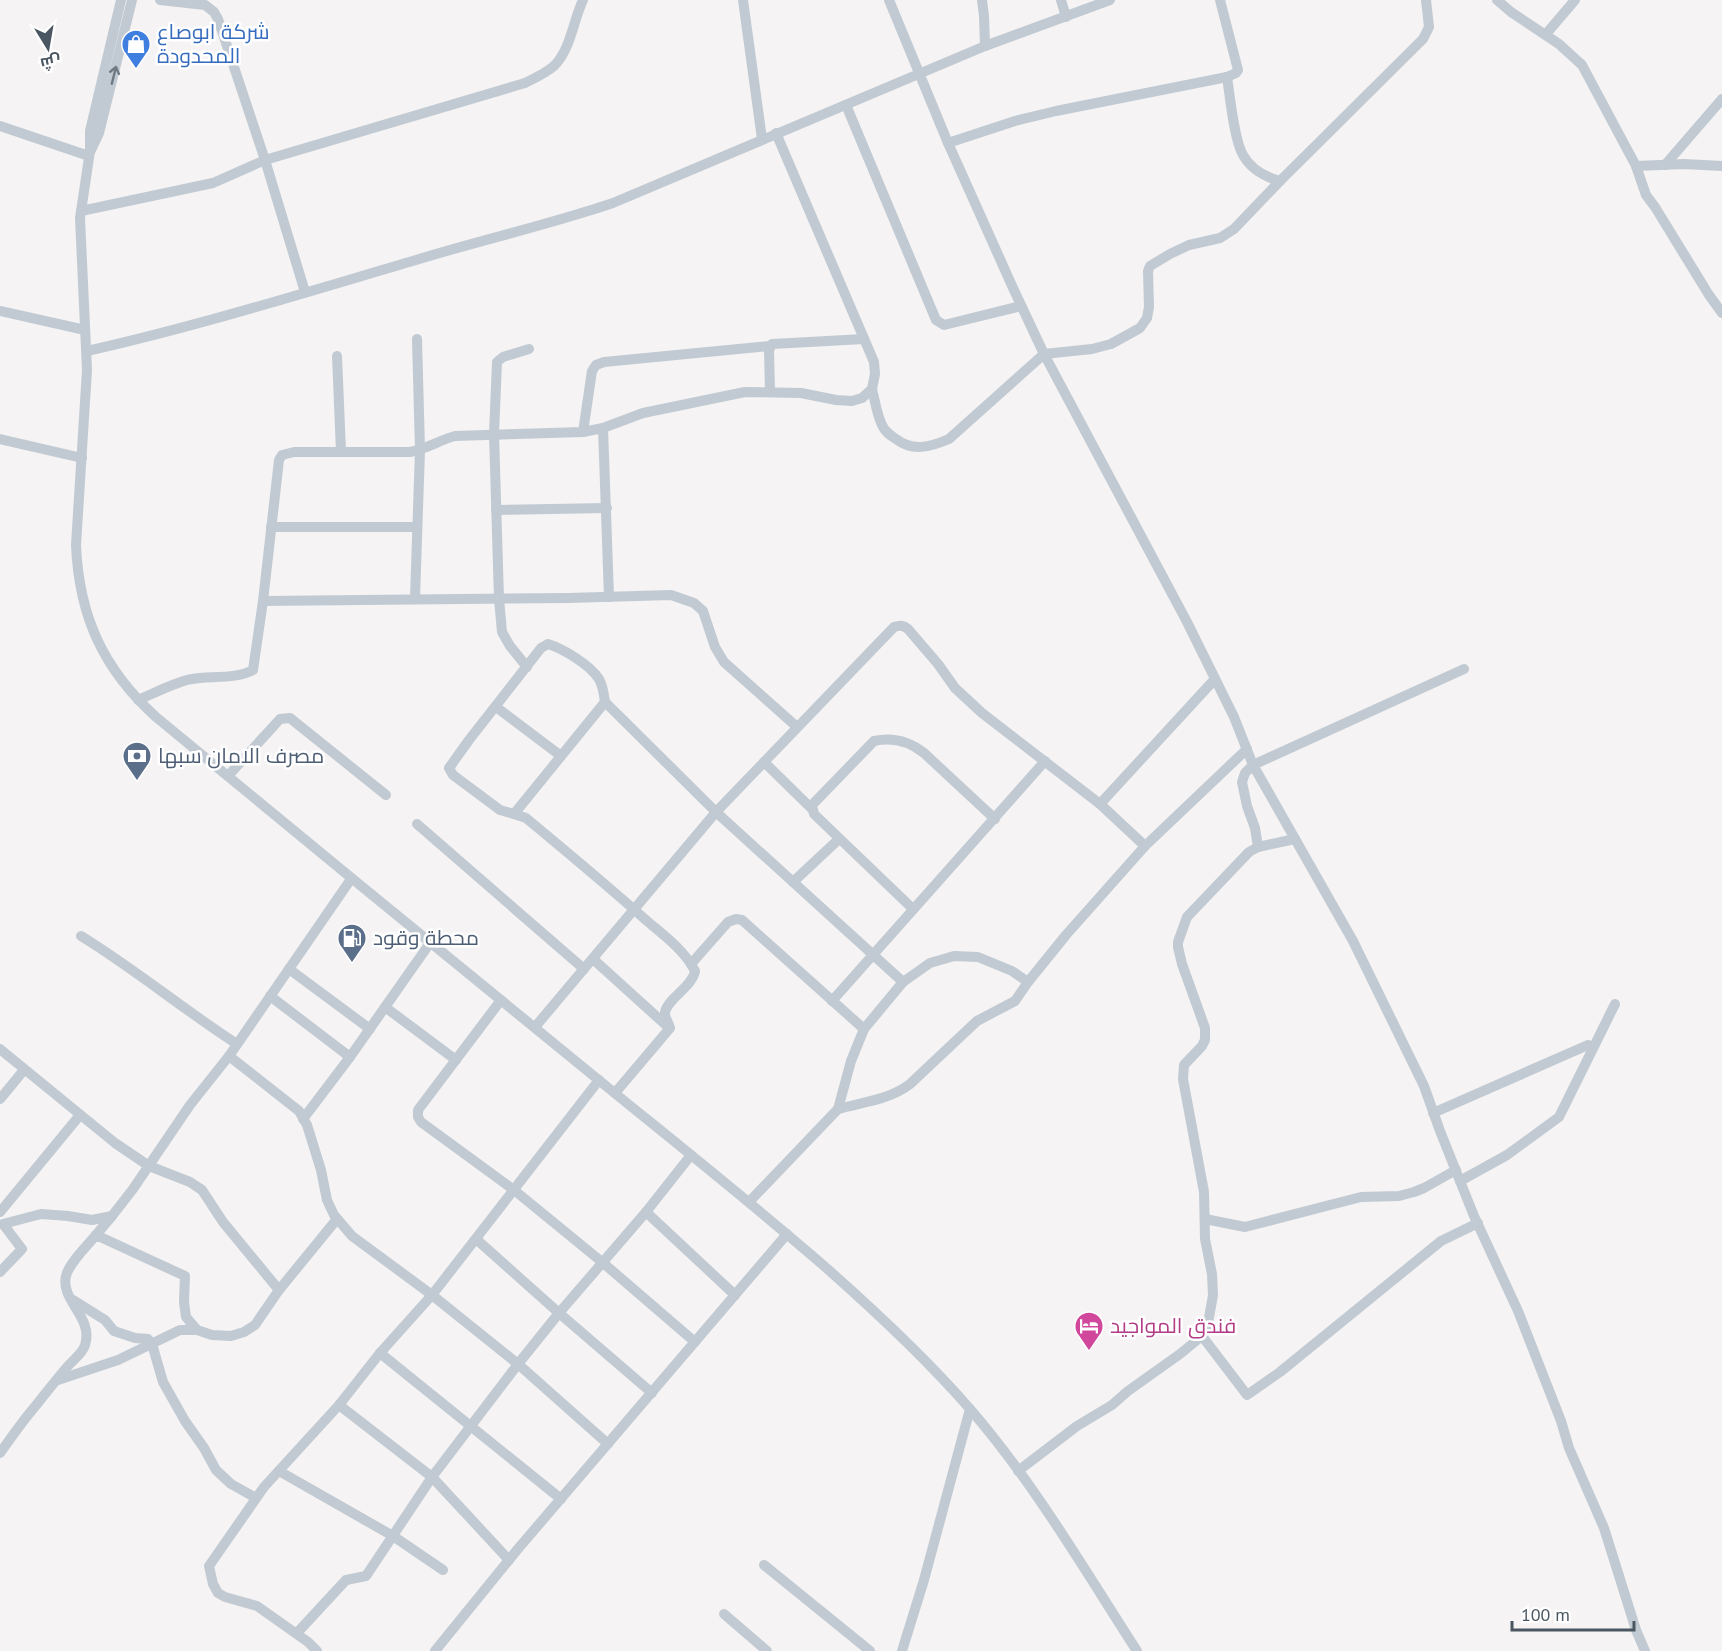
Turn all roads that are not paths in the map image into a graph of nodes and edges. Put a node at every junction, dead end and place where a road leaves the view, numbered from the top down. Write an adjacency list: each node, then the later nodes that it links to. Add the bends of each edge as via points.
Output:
1 (121, 0): 25 (street, via 90,131)
2 (132, 0): 25 (street, one-way to 2, via 99,133)
3 (160, 0): 26 (street, via 205,6 214,12)
4 (583, 0): 26 (street, via 562,56 534,78)
5 (742, 0): 23 (street)
6 (889, 0): 17 (street)
7 (982, 0): 16 (street)
8 (1061, 0): 14 (street)
9 (1110, 0): 14 (street)
10 (1221, 0): 18 (street, via 1238,70)
11 (1426, 0): 30 (street, via 1429,27 1423,39)
12 (1497, 0): 15 (street)
13 (1575, 0): 15 (street)
14 (1066, 17): 16 (street)
15 (1546, 34): 28 (street, via 1582,65)
16 (985, 46): 17 (street)
17 (920, 74): 20 (street); 24 (street)
18 (1227, 77): 24 (street, via 1056,111); 30 (street, via 1242,154 1251,166)
19 (1722, 99): 27 (street)
20 (846, 105): 22 (street); 33 (street, via 936,320 944,325)
21 (0, 126): 25 (street)
22 (776, 133): 23 (street); 38 (street)
23 (762, 139): 32 (street, via 613,203)
24 (948, 143): 33 (street)
25 (90, 153): 31 (street)
26 (265, 160): 31 (street, via 213,183); 32 (street)
27 (1665, 165): 28 (street); 29 (street)
28 (1636, 166): 35 (street, via 1646,195)
29 (1722, 166)
30 (1280, 181): 42 (street, via 1234,230 1220,238 1189,245 1150,266 1149,307 1140,328 1111,344)
31 (81, 211): 36 (street)
32 (305, 292): 41 (street)
33 (1021, 306): 42 (street)
34 (0, 311): 36 (street)
35 (1722, 313)
36 (85, 330): 41 (street)
37 (417, 339): 50 (street)
38 (864, 339): 39 (street); 44 (street, via 875,369)
39 (770, 346): 45 (street); 47 (street, via 596,365)
40 (529, 350): 48 (street, via 497,362)
41 (87, 351): 52 (street)
42 (1044, 354): 44 (street, via 949,440 932,447 914,448 886,431); 63 (street)
43 (338, 356): 51 (street)
44 (872, 389): 45 (street, via 852,401)
45 (770, 392): 46 (street, via 745,392 666,408)
46 (603, 428): 47 (street); 53 (street)
47 (583, 432): 48 (street)
48 (494, 434): 50 (street, via 455,436); 54 (street)
49 (0, 439): 52 (street)
50 (420, 450): 51 (street); 56 (street)
51 (341, 452): 55 (street, via 282,455)
52 (81, 458): 64 (street, via 76,545 85,611 109,662)
53 (607, 508): 54 (street); 57 (street)
54 (496, 510): 59 (street)
55 (272, 527): 56 (street); 60 (street)
56 (417, 527): 58 (street)
57 (609, 597): 59 (street); 67 (street, via 671,595 694,603 703,611 724,662)
58 (414, 598): 59 (street); 60 (street)
59 (499, 598): 61 (street, via 502,632)
60 (263, 601): 64 (street, via 253,670 189,679)
61 (526, 667): 65 (street, via 541,648 548,644 556,647 598,677); 66 (street)
62 (1464, 669): 72 (street)
63 (1215, 679): 68 (street); 75 (street)
64 (138, 700): 73 (street)
65 (605, 702): 69 (street); 77 (street)
66 (496, 707): 69 (street); 78 (street, via 449,770 500,810)
67 (797, 727): 70 (street, via 894,627 904,626 955,688); 71 (street)
68 (1247, 749): 72 (street); 83 (street)
69 (561, 756): 78 (street)
70 (1045, 761): 75 (street); 79 (street)
71 (764, 762): 76 (street); 77 (street)
72 (1253, 765): 82 (street); 84 (street, via 1242,782)
73 (228, 776): 74 (street, via 280,719 290,718); 85 (street)
74 (386, 795)
75 (1100, 804): 83 (street)
76 (812, 809): 79 (street, via 874,741 893,739 924,753); 81 (street)
77 (716, 812): 86 (street); 87 (street)
78 (514, 814): 87 (street, via 526,818)
79 (995, 819): 88 (street)
80 (417, 824): 95 (street)
81 (839, 838): 86 (street); 88 (street)
82 (1295, 839): 84 (street); 118 (street, via 1353,941 1424,1086)
83 (1144, 846): 97 (street)
84 (1258, 847): 131 (street, via 1187,917 1178,942 1182,964 1206,1028 1202,1046 1184,1065 1183,1078 1204,1192)
85 (351, 879): 90 (street); 94 (street)
86 (793, 882): 91 (street)
87 (634, 909): 92 (street); 93 (street)
88 (913, 909): 91 (street)
89 (81, 936): 107 (street)
90 (430, 942): 99 (street); 102 (street)
91 (872, 954): 96 (street); 100 (street)
92 (593, 959): 95 (street); 104 (street)
93 (691, 963): 100 (street, via 728,922 742,920); 104 (street, via 695,971 692,980 665,1011)
94 (289, 969): 98 (street); 105 (street)
95 (585, 969): 103 (street)
96 (903, 982): 97 (street, via 930,963 978,957); 106 (street)
97 (1028, 982): 117 (street, via 1016,1001 977,1021 899,1092)
98 (270, 996): 107 (street); 111 (street)
99 (501, 1000): 103 (street); 112 (street)
100 (832, 1000): 106 (street)
101 (1615, 1004): 124 (street, via 1559,1116 1507,1155)
102 (385, 1007): 105 (street); 112 (street)
103 (535, 1027): 114 (street)
104 (669, 1028): 115 (street)
105 (370, 1029): 111 (street)
106 (864, 1029): 117 (street)
107 (237, 1044): 110 (street)
108 (1588, 1045): 118 (street)
109 (0, 1049): 113 (street)
110 (229, 1056): 120 (street); 122 (street)
111 (350, 1057): 120 (street)
112 (456, 1060): 125 (street, via 418,1110 418,1117)
113 (24, 1070): 116 (street); 119 (street)
114 (599, 1080): 115 (street); 125 (street)
115 (615, 1093): 121 (street)
116 (0, 1099)
117 (838, 1109): 126 (street)
118 (1433, 1113): 123 (street)
119 (80, 1115): 122 (street); 127 (street)
120 (303, 1119): 130 (street, via 327,1200)
121 (691, 1155): 126 (street); 128 (street)
122 (149, 1167): 129 (street); 140 (street, via 202,1190)
123 (1456, 1170): 124 (street); 131 (street, via 1414,1192 1361,1197 1245,1227)
124 (1460, 1182): 132 (street)
125 (514, 1190): 136 (street); 138 (street)
126 (749, 1203): 134 (street)
127 (0, 1212)
128 (646, 1212): 138 (street); 142 (street)
129 (112, 1216): 135 (street); 137 (street, via 92,1220 41,1214 3,1224)
130 (337, 1218): 140 (street); 141 (street, via 352,1236)
131 (1205, 1219): 146 (street, via 1213,1295 1209,1324)
132 (1478, 1223): 146 (street, via 1441,1241 1280,1372 1246,1395); 175 (street, via 1518,1311 1569,1448 1604,1528)
133 (0, 1226): 137 (street)
134 (787, 1234): 142 (street); 154 (street, via 878,1313)
135 (96, 1235): 143 (street, via 65,1277); 145 (street, via 185,1276 186,1317)
136 (476, 1239): 141 (street); 144 (street)
137 (22, 1250): 139 (street)
138 (603, 1263): 144 (street); 147 (street)
139 (0, 1272)
140 (279, 1290): 145 (street, via 255,1324 244,1332 231,1336)
141 (432, 1295): 149 (street); 150 (street)
142 (735, 1295): 147 (street)
143 (70, 1298): 148 (street, via 105,1320 114,1331 148,1339); 151 (street, via 86,1326 85,1346)
144 (559, 1313): 150 (street); 152 (street)
145 (197, 1330): 148 (street, via 180,1330)
146 (1202, 1336): 159 (street)
147 (695, 1342): 152 (street)
148 (153, 1344): 151 (street); 161 (street, via 163,1382 216,1470)
149 (380, 1353): 153 (street); 155 (street)
150 (518, 1364): 155 (street); 156 (street)
151 (57, 1380): 157 (street)
152 (651, 1393): 156 (street)
153 (339, 1405): 158 (street); 160 (street)
154 (970, 1409): 159 (street); 173 (street)
155 (471, 1427): 160 (street); 162 (street)
156 (608, 1444): 162 (street)
157 (0, 1453)
158 (279, 1471): 161 (street); 163 (street)
159 (1018, 1471): 174 (street)
160 (432, 1478): 163 (street); 164 (street)
161 (256, 1498): 168 (street, via 209,1566 213,1584 218,1593 257,1606)
162 (561, 1499): 164 (street)
163 (393, 1536): 166 (street); 168 (street, via 366,1576 346,1580)
164 (509, 1560): 170 (street)
165 (764, 1565): 172 (street)
166 (442, 1570)
167 (724, 1614): 171 (street)
168 (297, 1633): 169 (street)
169 (317, 1651)
170 (435, 1651)
171 (767, 1651)
172 (870, 1651)
173 (902, 1651)
174 (1137, 1651)
175 (1645, 1651)

